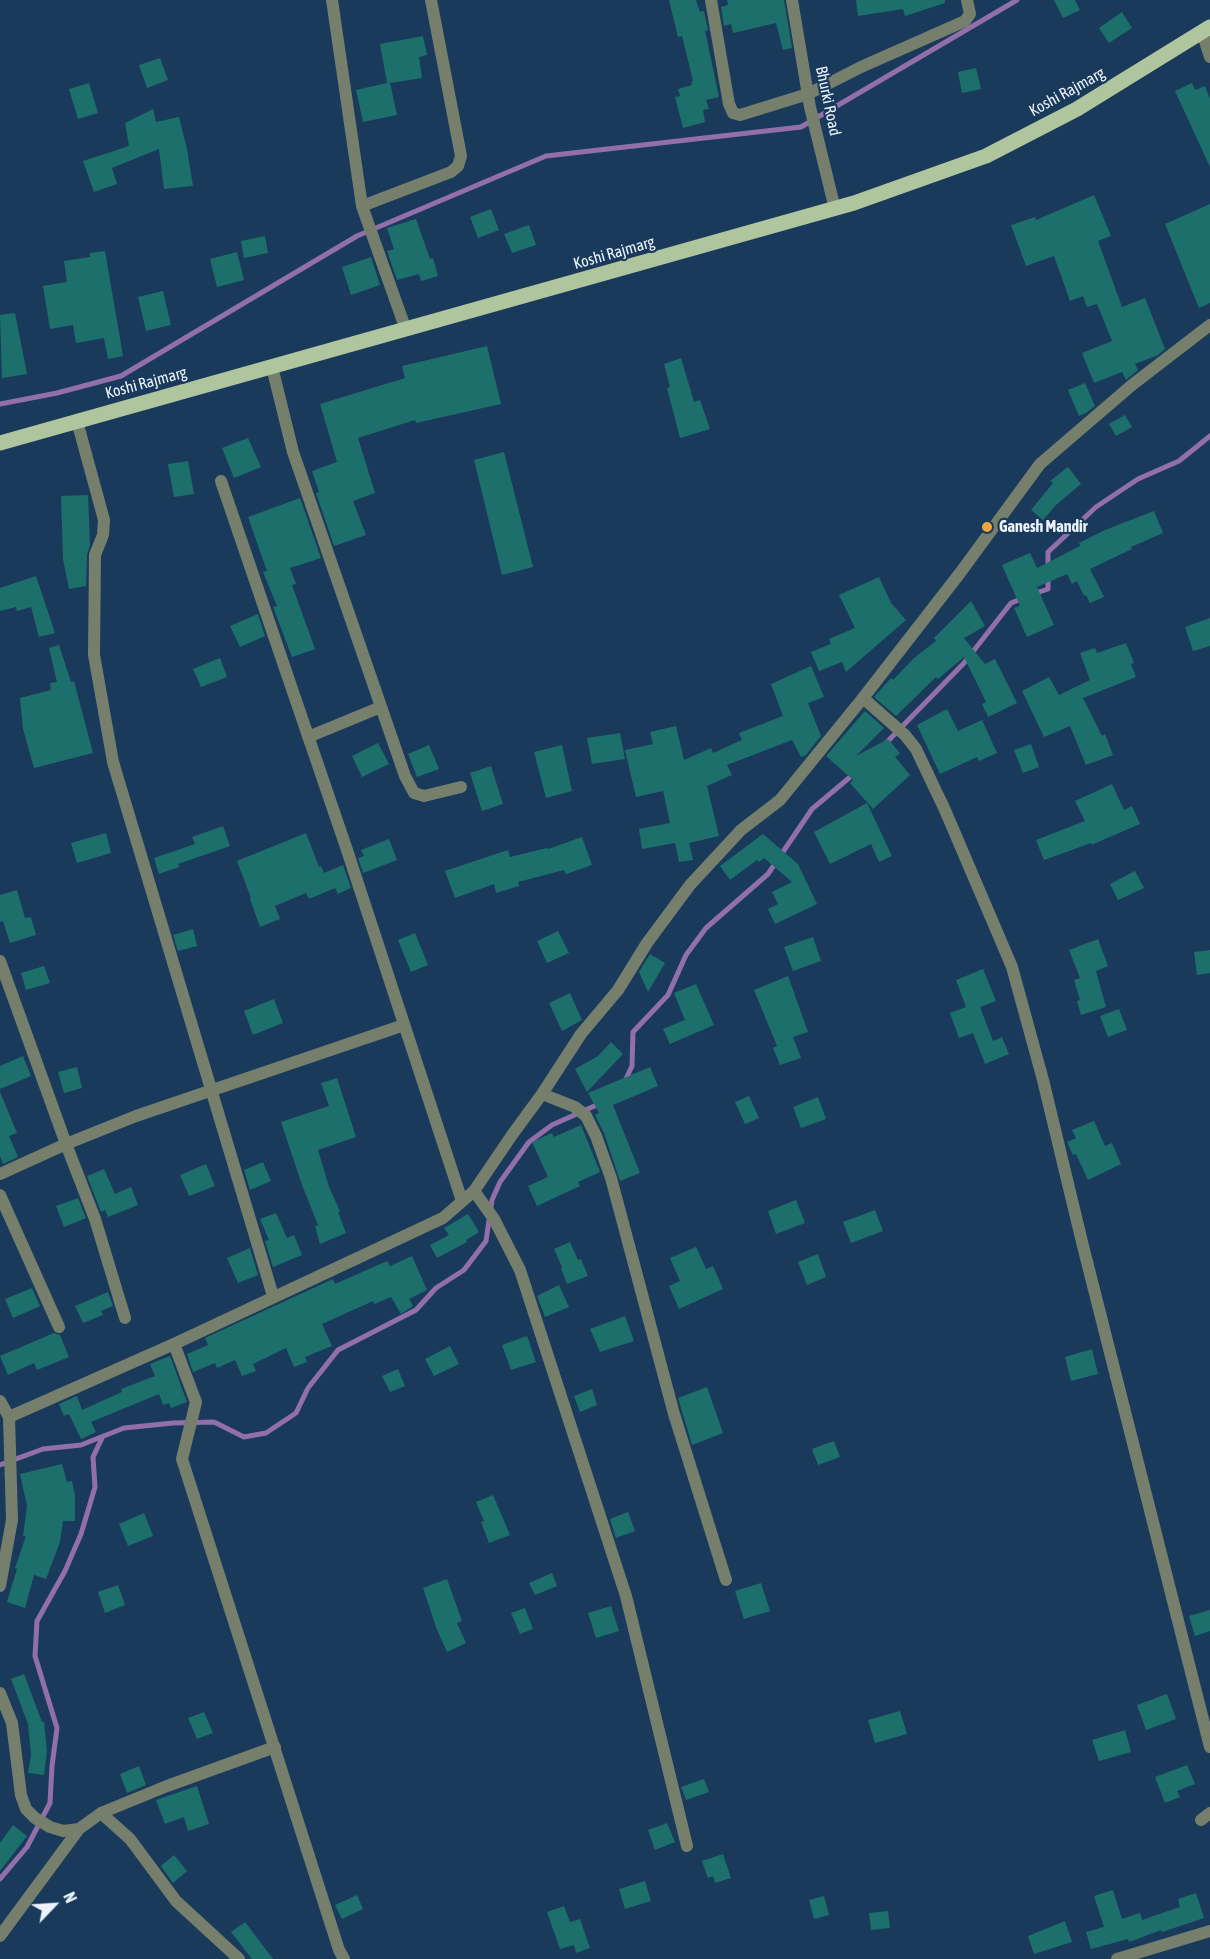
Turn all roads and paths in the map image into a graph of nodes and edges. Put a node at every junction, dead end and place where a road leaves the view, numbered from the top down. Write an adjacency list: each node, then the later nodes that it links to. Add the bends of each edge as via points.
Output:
1 (332, 0): 9 (street)
2 (431, 0): 9 (street, via 461,156 458,166)
3 (711, 0): 8 (street, via 733,113 740,115)
4 (792, 0): 8 (street, Bhurki Road)
5 (967, 0): 8 (street, via 970,14 965,21 861,67)
6 (1206, 29): 7 (street); 10 (main road, Koshi Rajmarg, via 1077,109 986,156)
7 (1210, 57)
8 (809, 101): 10 (street, Bhurki Road)
9 (362, 206): 12 (street)
10 (835, 209): 12 (main road, Koshi Rajmarg)
11 (1210, 325): 17 (street, via 1040,464)
12 (406, 330): 13 (main road, Koshi Rajmarg)
13 (272, 367): 14 (main road, Koshi Rajmarg); 18 (street, via 293,452)
14 (77, 421): 15 (main road, Koshi Rajmarg); 23 (street, via 104,520 95,555 94,655 113,762)
15 (0, 443)
16 (221, 481): 19 (street)
17 (863, 698): 24 (street, via 780,800 741,830 690,885); 40 (street, via 916,749 1012,967)
18 (381, 707): 19 (street); 20 (street, via 414,793 424,795)
19 (308, 736): 22 (street)
20 (461, 786)
21 (0, 962): 25 (street)
22 (404, 1025): 23 (street); 29 (street)
23 (212, 1090): 25 (street); 30 (street)
24 (542, 1094): 27 (street); 36 (street, via 575,1107 586,1116 596,1136 611,1178 674,1414)
25 (66, 1144): 26 (street); 31 (street, via 95,1219)
26 (0, 1174)
27 (474, 1191): 29 (street); 43 (street, via 520,1270 626,1596)
28 (0, 1195): 32 (street)
29 (462, 1201): 30 (street, via 444,1218)
30 (273, 1296): 33 (street)
31 (125, 1318)
32 (58, 1327)
33 (174, 1344): 35 (street); 39 (street, via 196,1402 182,1459)
34 (0, 1401): 35 (street)
35 (9, 1417): 37 (street, via 12,1520)
36 (726, 1581)
37 (0, 1586)
38 (0, 1693): 42 (street, via 12,1723 26,1809 50,1827 63,1831)
39 (275, 1747): 41 (street); 47 (street)
40 (1210, 1747)
41 (100, 1814): 42 (street); 46 (street, via 130,1839 176,1901)
42 (79, 1829): 45 (street)
43 (687, 1846)
44 (1210, 1931): 48 (street)
45 (0, 1935)
46 (239, 1959)
47 (344, 1959)
48 (1117, 1959)

